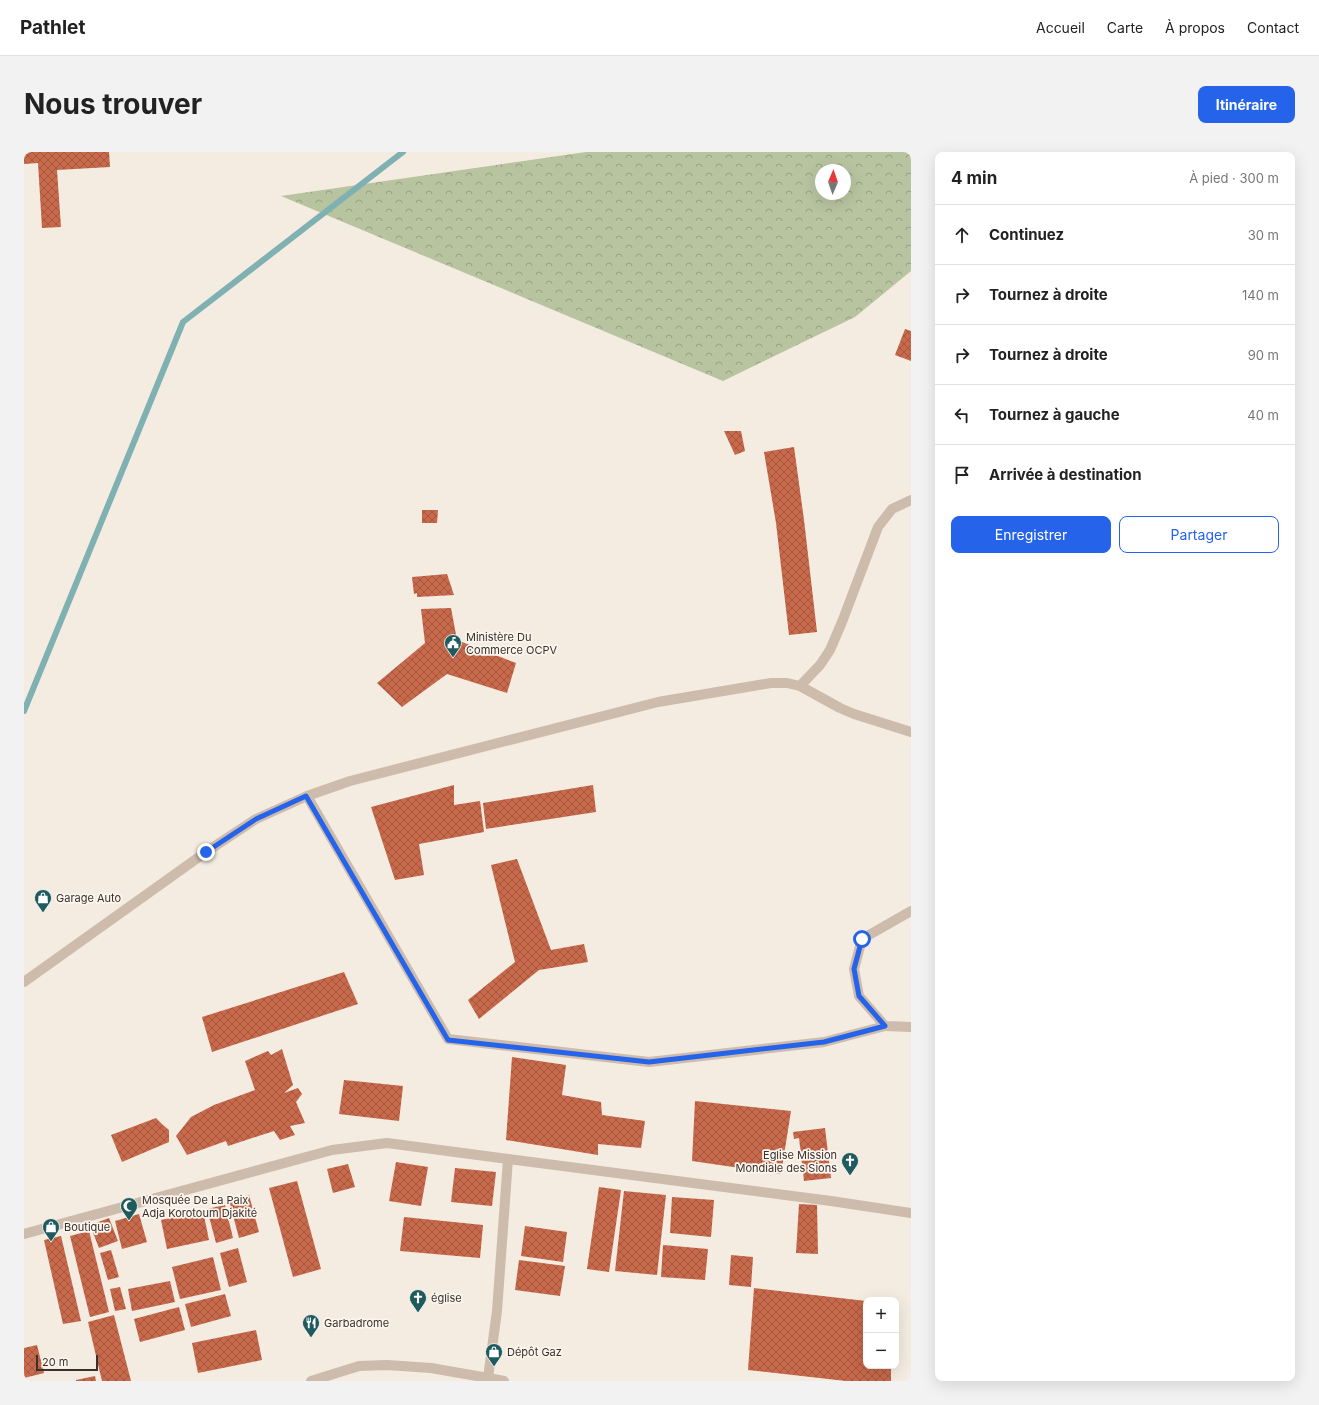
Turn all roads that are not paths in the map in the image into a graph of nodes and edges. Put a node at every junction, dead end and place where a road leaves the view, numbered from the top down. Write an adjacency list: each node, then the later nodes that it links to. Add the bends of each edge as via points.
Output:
1 (911, 500): 2 (street, via 892,509 878,527 830,650)
2 (800, 686): 3 (street, via 854,714); 4 (street, via 771,683 658,702 350,781)
3 (911, 732)
4 (306, 796): 6 (street, via 256,819 218,844); 7 (street, via 448,1040 649,1062 824,1042)
5 (911, 911): 7 (street, via 862,939 854,969 859,996)
6 (24, 982)
7 (885, 1026): 8 (street)
8 (911, 1027)
9 (508, 1159): 10 (street); 11 (street, via 387,1143 332,1150); 12 (street, via 497,1311)
10 (911, 1213)
11 (24, 1234)
12 (488, 1378): 13 (street, via 431,1368 388,1365 359,1366); 14 (street)
13 (313, 1381)
14 (504, 1381)

